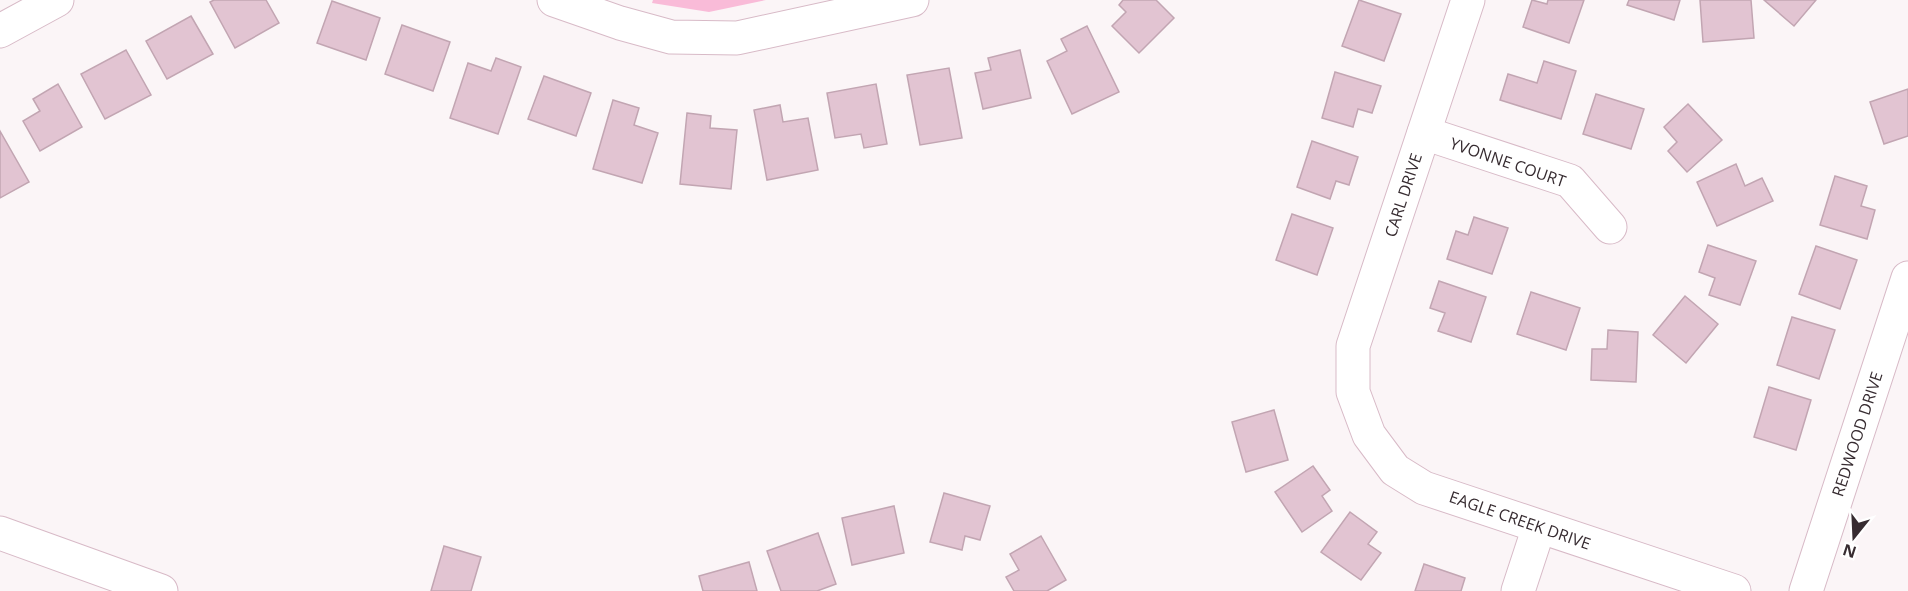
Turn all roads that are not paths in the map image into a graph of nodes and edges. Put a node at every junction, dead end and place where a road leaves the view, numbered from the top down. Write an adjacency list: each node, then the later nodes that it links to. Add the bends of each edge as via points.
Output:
1 (57, 0): 5 (street)
2 (554, 0): 3 (street, via 671,37 736,38)
3 (912, 0)
4 (1468, 0): 6 (street, CARL DRIVE)
5 (0, 31)
6 (1424, 133): 7 (street, YVONNE COURT, via 1570,182); 9 (street, CARL DRIVE, via 1353,346)
7 (1610, 227)
8 (1908, 278): 15 (street, REDWOOD DRIVE)
9 (1353, 392): 10 (street, EAGLE CREEK DRIVE, via 1369,435 1395,470 1424,488)
10 (1539, 527): 13 (street); 14 (street, EAGLE CREEK DRIVE)
11 (0, 533): 12 (street)
12 (161, 591)
13 (1518, 591)
14 (1734, 591)
15 (1806, 591)

